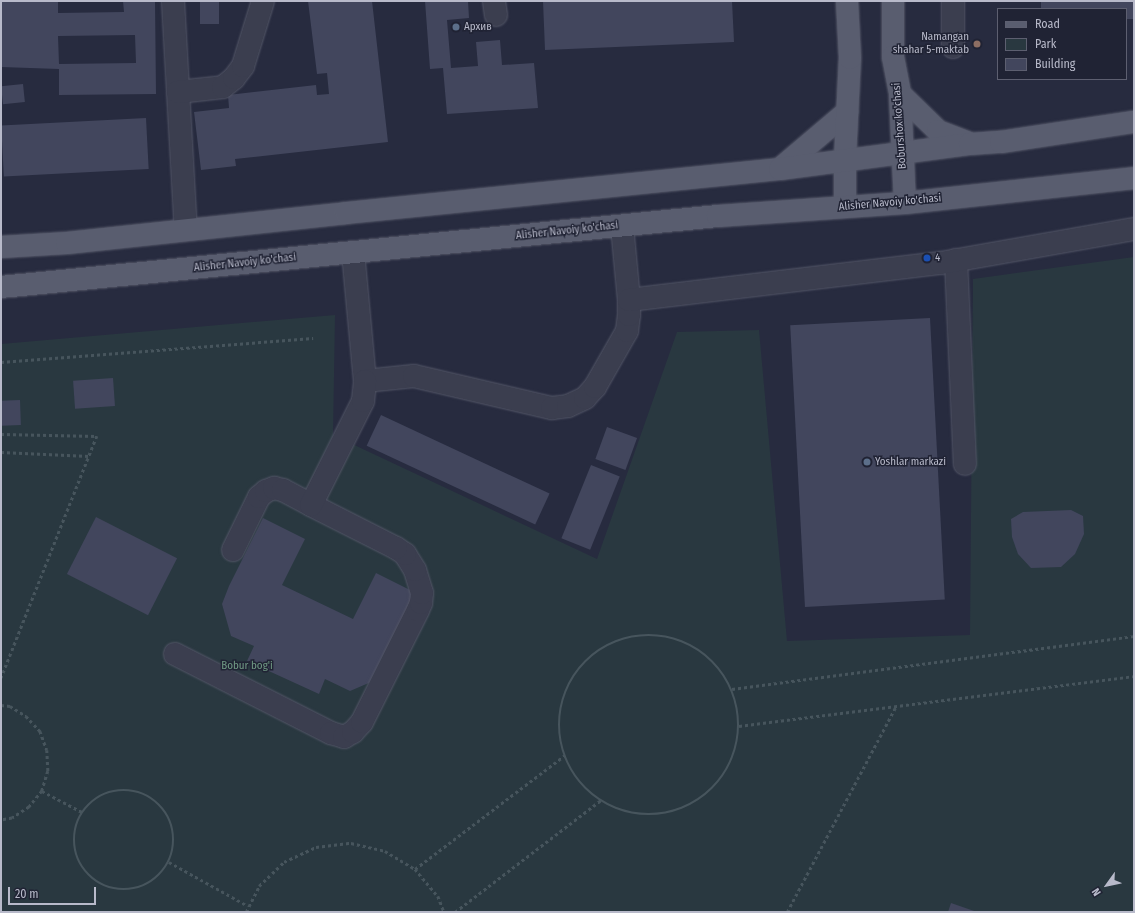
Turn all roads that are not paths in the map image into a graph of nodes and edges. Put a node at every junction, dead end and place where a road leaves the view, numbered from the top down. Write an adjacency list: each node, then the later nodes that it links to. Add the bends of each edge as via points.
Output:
1 (173, 1): 7 (street)
2 (263, 1): 7 (street, via 243,66 234,78 224,87)
3 (847, 1): 9 (main road, via 850,58)
4 (893, 1): 8 (main road, Boburshox ko'chasi, via 893,57)
5 (953, 1): 6 (street)
6 (953, 47)
7 (178, 92): 20 (street)
8 (900, 94): 11 (main road, via 938,131); 12 (main road, Boburshox ko'chasi)
9 (847, 112): 13 (main road); 14 (main road)
10 (1134, 122): 11 (main road, via 1001,142)
11 (970, 144): 12 (main road)
12 (902, 154): 13 (main road); 16 (main road, Boburshox ko'chasi)
13 (845, 159): 14 (main road); 17 (main road)
14 (780, 169): 20 (main road)
15 (1134, 178): 16 (main road, Alisher Navoiy ko'chasi)
16 (905, 203): 17 (main road, Alisher Navoiy ko'chasi)
17 (845, 207): 18 (main road, Alisher Navoiy ko'chasi)
18 (622, 226): 22 (main road, Alisher Navoiy ko'chasi); 25 (street)
19 (1134, 229): 23 (street)
20 (186, 230): 21 (main road, via 67,243)
21 (1, 247)
22 (353, 252): 24 (main road, Alisher Navoiy ko'chasi); 26 (street)
23 (956, 260): 25 (street); 27 (street)
24 (1, 287)
25 (629, 300): 26 (street, via 627,331 620,344 595,387 585,398 568,406 552,408 414,376)
26 (365, 381): 28 (street, via 363,401)
27 (965, 464)
28 (311, 505): 29 (street, via 283,490 274,488 266,491 259,497); 30 (street, via 405,554 415,570 422,593 418,610 362,722 353,732 344,737 331,733)
29 (233, 550)
30 (175, 654)

